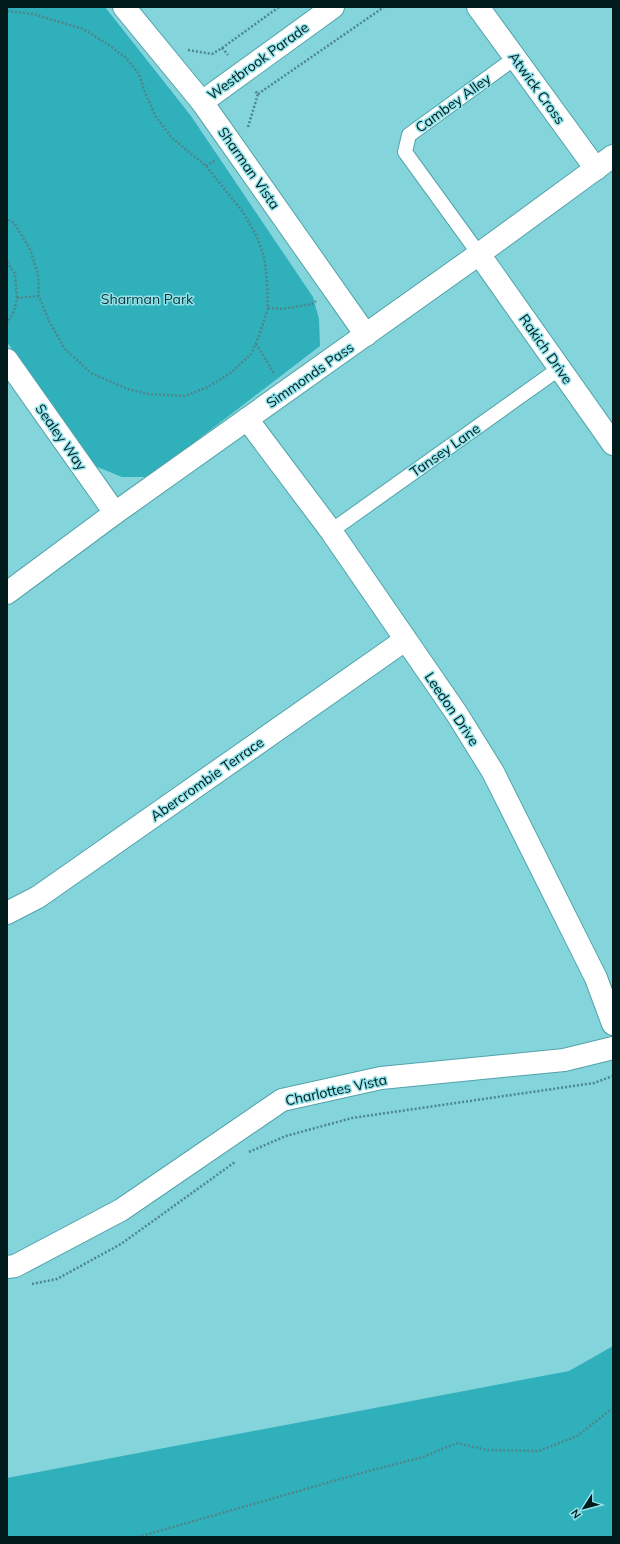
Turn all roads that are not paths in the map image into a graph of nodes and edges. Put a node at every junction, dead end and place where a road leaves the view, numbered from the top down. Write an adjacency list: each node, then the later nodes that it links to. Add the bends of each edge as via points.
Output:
1 (124, 7): 5 (street, Sharman Vista)
2 (333, 7): 5 (street, Westbrook Parade)
3 (478, 7): 4 (street, Atwick Cross)
4 (515, 58): 7 (street, Atwick Cross); 8 (lane, Cambey Alley, via 409,135 405,152)
5 (202, 102): 9 (street, Sharman Vista)
6 (613, 156): 7 (street, Simmonds Pass)
7 (596, 169): 8 (street, Simmonds Pass)
8 (479, 254): 9 (street, Simmonds Pass); 11 (street, Rakich Drive)
9 (366, 335): 12 (street, Simmonds Pass)
10 (7, 360): 14 (street, Sealey Way)
11 (560, 368): 13 (street, Rakich Drive); 15 (lane, Tansey Lane)
12 (247, 419): 14 (street, Simmonds Pass); 15 (street, Leedon Drive)
13 (613, 444)
14 (115, 513): 16 (street, Simmonds Pass)
15 (331, 531): 17 (street, Leedon Drive)
16 (8, 591)
17 (405, 640): 18 (street, Abercrombie Terrace, via 38,897); 19 (street, Leedon Drive, via 457,714 493,772 596,978)
18 (7, 913)
19 (613, 1024)
20 (613, 1048): 21 (street, Charlottes Vista, via 564,1060 381,1078 282,1100 121,1210 15,1266)
21 (7, 1267)

